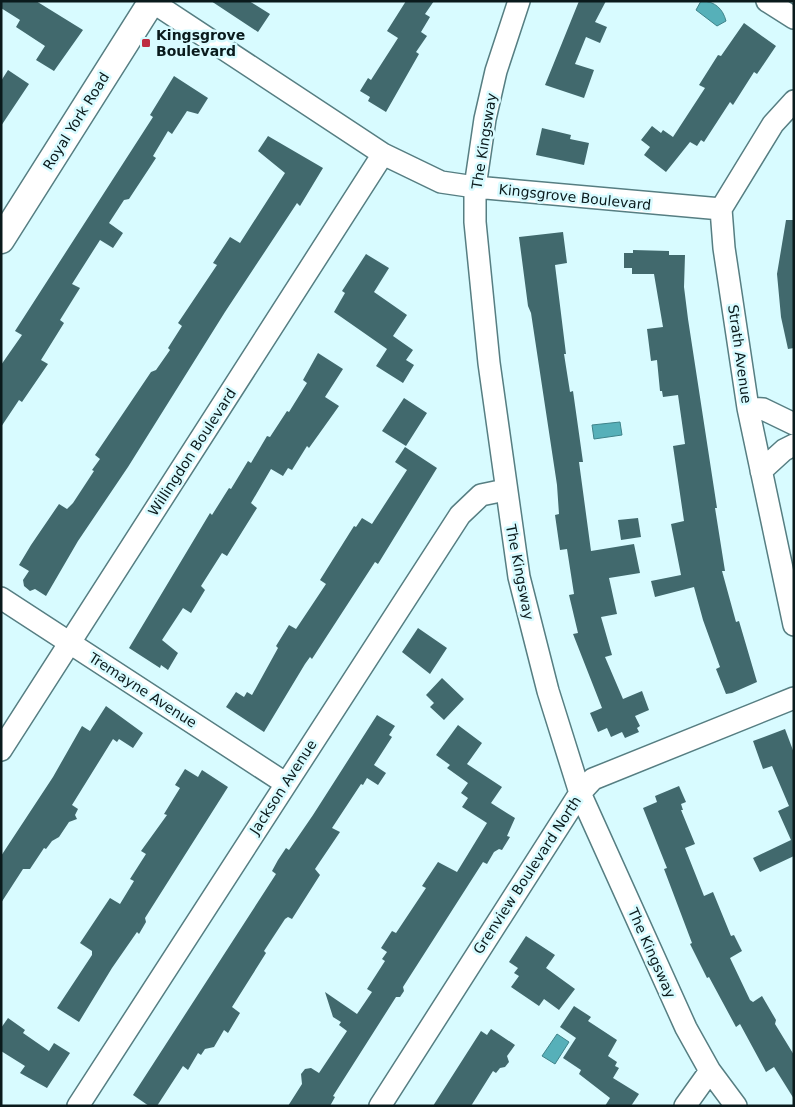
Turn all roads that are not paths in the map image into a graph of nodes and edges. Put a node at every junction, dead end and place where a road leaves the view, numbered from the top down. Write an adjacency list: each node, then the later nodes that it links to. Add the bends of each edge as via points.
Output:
1 (151, 1): 6 (street, Kingsgrove Boulevard); 9 (main road, Royal York Road)
2 (519, 1): 7 (street, The Kingsway, via 496,71)
3 (767, 1): 4 (street)
4 (794, 18)
5 (794, 101): 8 (street, via 773,124)
6 (383, 154): 7 (street, Kingsgrove Boulevard, via 440,182); 17 (street, Willingdon Boulevard)
7 (475, 187): 8 (street, Kingsgrove Boulevard); 14 (street, The Kingsway, via 475,222 488,354)
8 (721, 209): 10 (street, Strath Avenue)
9 (1, 240)
10 (748, 408): 11 (street, via 763,409); 13 (street, Strath Avenue)
11 (794, 424)
12 (794, 446): 13 (street, via 784,450)
13 (761, 471): 16 (street, Strath Avenue)
14 (505, 490): 20 (street, Jackson Avenue, via 481,495 460,515); 21 (street, The Kingsway, via 519,577 534,642)
15 (1, 598): 17 (street, Tremayne Avenue)
16 (794, 625)
17 (70, 643): 19 (street, Willingdon Boulevard); 20 (street, Tremayne Avenue)
18 (794, 698): 21 (street, Grenview Boulevard North, via 604,773)
19 (1, 750)
20 (285, 783): 23 (street, Jackson Avenue)
21 (580, 793): 22 (street, The Kingsway, via 686,1028); 24 (street, Grenview Boulevard North)
22 (710, 1071): 25 (street); 26 (street, The Kingsway)
23 (78, 1106)
24 (380, 1106)
25 (685, 1106)
26 (736, 1106)

